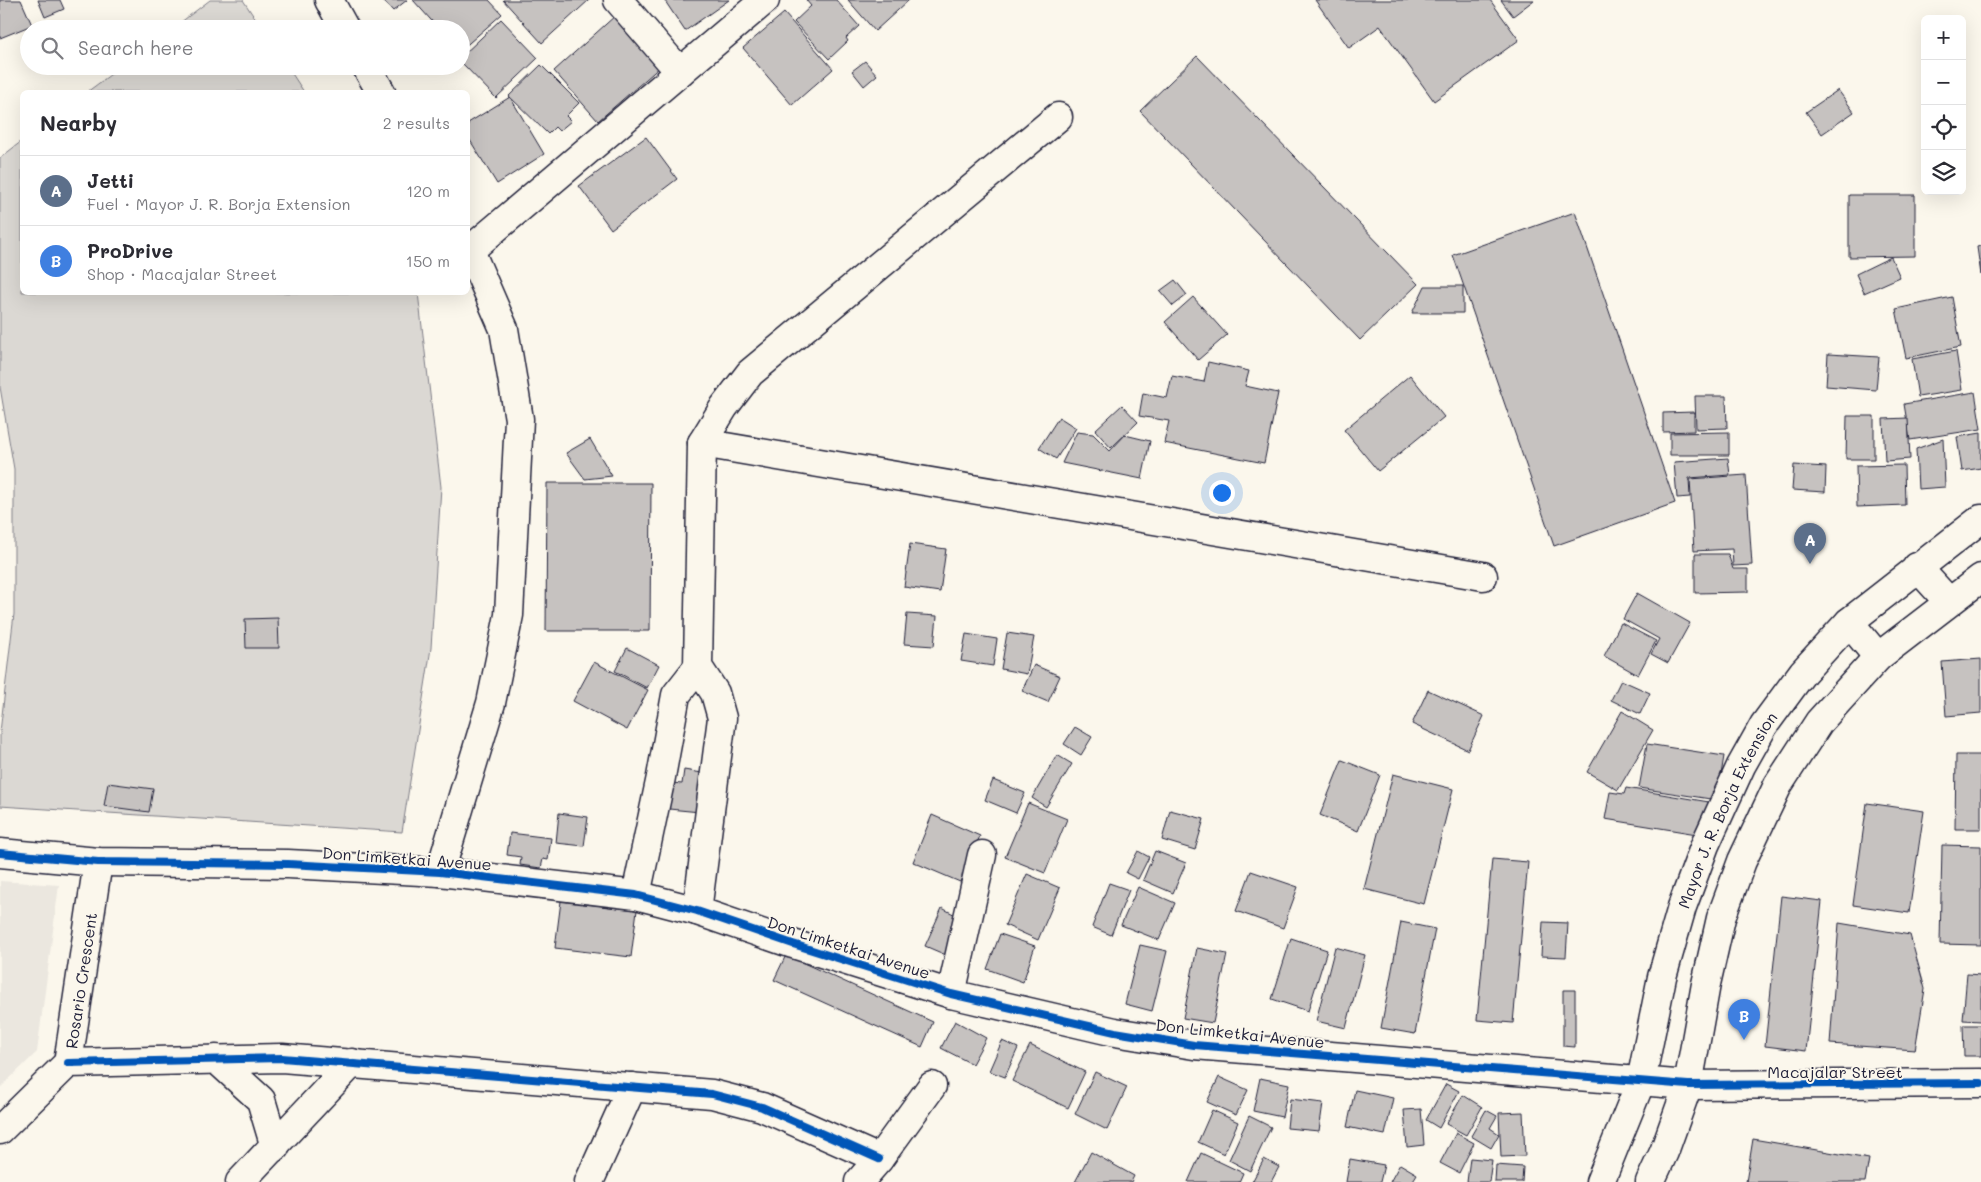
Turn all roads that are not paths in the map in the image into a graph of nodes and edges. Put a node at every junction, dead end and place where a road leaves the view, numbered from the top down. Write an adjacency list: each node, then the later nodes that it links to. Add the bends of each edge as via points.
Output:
1 (329, 0): 4 (street)
2 (618, 0): 5 (street)
3 (765, 0): 5 (street)
4 (340, 20)
5 (680, 72): 9 (street)
6 (371, 75): 7 (street)
7 (380, 90)
8 (1058, 117): 11 (street, via 750,373)
9 (470, 247)
10 (470, 250): 23 (street, via 504,329 519,419 509,615 491,703)
11 (702, 443): 14 (street); 19 (street)
12 (1981, 519): 13 (street, Mayor J. R. Borja Extension)
13 (1917, 567): 16 (street); 17 (street, Mayor J. R. Borja Extension)
14 (1483, 576)
15 (1981, 578): 16 (street)
16 (1949, 602): 18 (street)
17 (1848, 622): 18 (street); 30 (street, Mayor J. R. Borja Extension, via 1803,672 1764,725 1741,766 1705,845 1682,907 1662,977)
18 (1878, 657): 32 (street, via 1814,730 1778,785 1742,861 1721,918)
19 (698, 667): 24 (street, via 676,695); 25 (street, via 715,693 722,718)
20 (0, 853): 22 (street, Don Limketkai Avenue)
21 (982, 856): 26 (street)
22 (98, 862): 23 (street, Don Limketkai Avenue, via 288,864); 28 (street, Rosario Crescent)
23 (440, 872): 24 (street, Don Limketkai Avenue)
24 (636, 895): 25 (street, Don Limketkai Avenue)
25 (697, 911): 26 (street, Don Limketkai Avenue)
26 (951, 994): 30 (street, Don Limketkai Avenue, via 1115,1032 1194,1045)
27 (216, 1059): 28 (street); 29 (street, via 282,1058); 36 (street, via 261,1100)
28 (68, 1063): 35 (street, Rosario Crescent)
29 (352, 1063): 34 (street); 36 (street)
30 (1641, 1081): 32 (street, Don Limketkai Avenue); 41 (street, Mayor J. R. Borja Extension)
31 (1981, 1084): 32 (street, Macajalar Street)
32 (1688, 1085): 42 (street)
33 (932, 1086): 37 (street)
34 (632, 1087): 37 (street, via 712,1094 762,1107); 39 (street)
35 (0, 1130)
36 (275, 1146): 38 (street)
37 (879, 1158): 40 (street)
38 (240, 1182)
39 (589, 1182)
40 (859, 1182)
41 (1600, 1182)
42 (1650, 1182)

